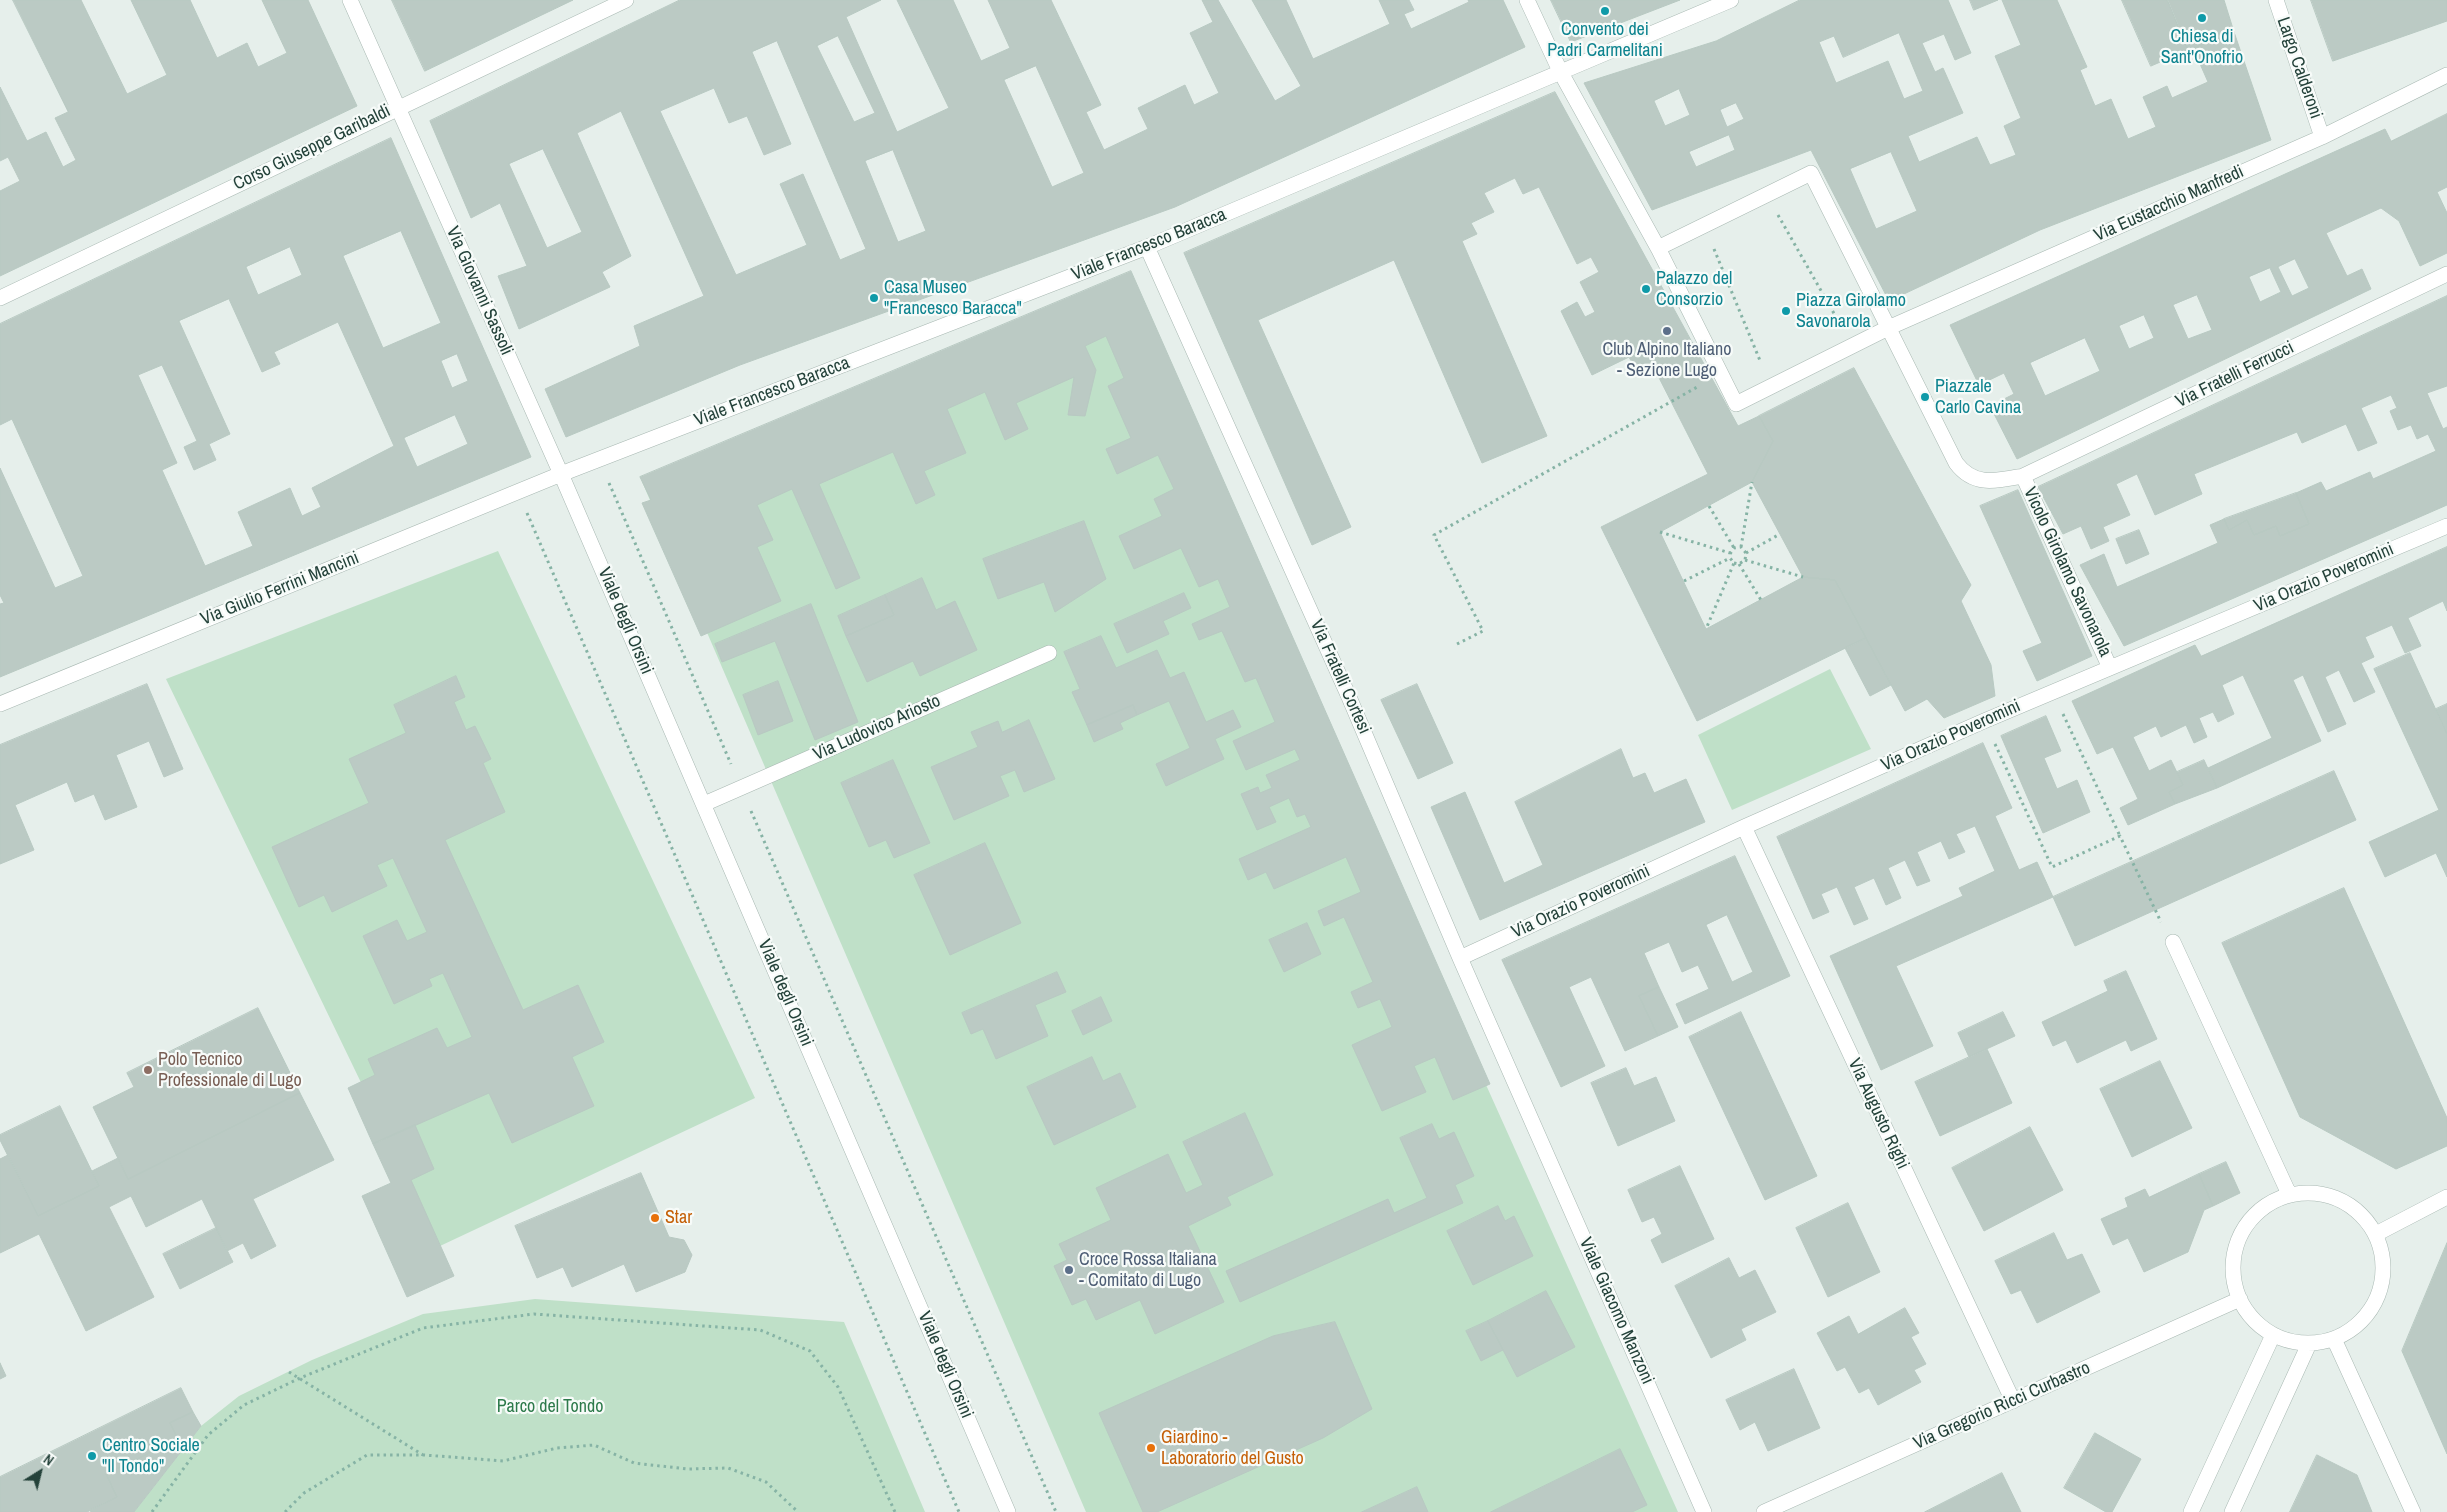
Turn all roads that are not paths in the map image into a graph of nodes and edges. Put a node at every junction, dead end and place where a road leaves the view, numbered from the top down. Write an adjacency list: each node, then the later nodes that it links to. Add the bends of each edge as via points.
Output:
1 (350, 0): 8 (street, Via Giovanni Sassoli)
2 (626, 0): 8 (street, Corso Giuseppe Garibaldi)
3 (1527, 0): 6 (street)
4 (1731, 0): 6 (street, Viale Francesco Baracca)
5 (2276, 0): 9 (street, Largo Calderoni)
6 (1560, 71): 10 (street, Viale Francesco Baracca); 11 (street)
7 (2447, 75): 9 (street, Via Eustacchio Manfredi)
8 (397, 108): 13 (street, Corso Giuseppe Garibaldi); 15 (street, Via Giovanni Sassoli)
9 (2322, 137): 14 (street, Via Eustacchio Manfredi)
10 (1147, 247): 15 (street, Viale Francesco Baracca); 24 (street, Via Fratelli Cortesi, via 1349,697)
11 (1658, 248): 14 (street, via 1810,173); 14 (street, via 1736,404)
12 (2447, 274): 16 (street, Via Fratelli Ferrucci)
13 (0, 298)
14 (1888, 328): 16 (street, via 1964,474 1975,479 1999,480)
15 (561, 474): 20 (street, Via Giulio Ferrini Mancini); 21 (street, Viale degli Orsini)
16 (2023, 476): 19 (street, Vicolo Girolamo Savonarola)
17 (2447, 526): 19 (street, Via Orazio Poveromini)
18 (1049, 653): 21 (street, Via Ludovico Ariosto)
19 (2110, 668): 22 (street, Via Orazio Poveromini, via 1984,720)
20 (0, 704)
21 (704, 804): 34 (street, Viale degli Orsini)
22 (1744, 827): 24 (street, Via Orazio Poveromini); 33 (street, Via Augusto Righi)
23 (2173, 942): 26 (street)
24 (1460, 958): 25 (street, Via Fratelli Cortesi)
25 (1527, 1109): 35 (street, Viale Giacomo Manzoni)
26 (2289, 1194): 28 (street, via 2314,1192 2339,1199 2360,1213); 29 (street, via 2268,1202 2240,1235 2233,1256 2233,1279)
27 (2447, 1197): 28 (street)
28 (2376, 1234): 31 (street, via 2383,1258 2382,1284 2373,1308 2356,1327)
29 (2240, 1299): 30 (street, via 2254,1320); 33 (street, Via Gregorio Ricci Curbastro)
30 (2273, 1335): 32 (street); 37 (street)
31 (2334, 1339): 32 (street); 39 (street)
32 (2309, 1344): 38 (street)
33 (2013, 1401): 36 (street, Via Gregorio Ricci Curbastro)
34 (1008, 1512)
35 (1704, 1512)
36 (1764, 1512)
37 (2191, 1512)
38 (2232, 1512)
39 (2413, 1512)

